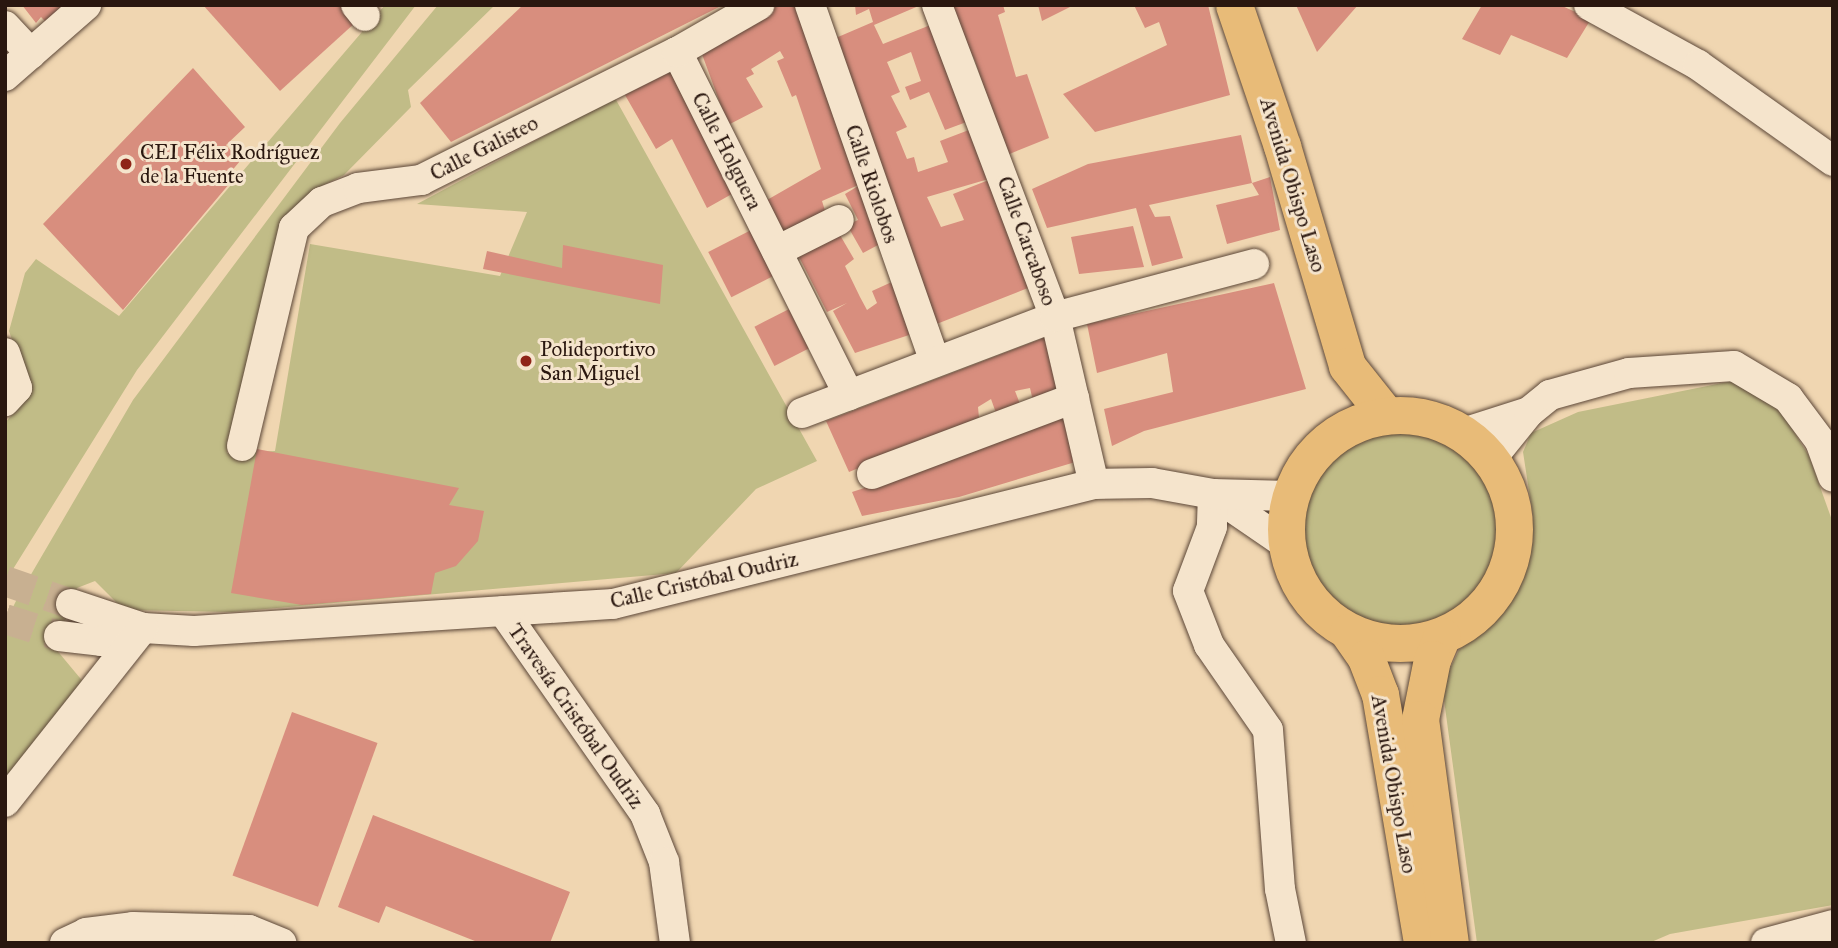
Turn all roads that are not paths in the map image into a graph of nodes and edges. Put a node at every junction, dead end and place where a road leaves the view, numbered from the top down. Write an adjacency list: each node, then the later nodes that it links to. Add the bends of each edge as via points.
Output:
1 (86, 5): 9 (street)
2 (810, 5): 17 (street, Calle Riolobos)
3 (937, 5): 15 (street, Calle Carcaboso)
4 (1234, 5): 18 (main road, Avenida Obispo Laso, via 1282,146)
5 (1589, 5): 11 (street, via 1698,65)
6 (741, 10): 8 (street, Calle Galisteo)
7 (5, 26): 9 (street)
8 (677, 52): 13 (street, Calle Holguera); 27 (street, Calle Galisteo, via 421,180 358,188 322,202 294,228)
9 (31, 54): 10 (street)
10 (5, 76)
11 (1833, 162)
12 (839, 220): 13 (street)
13 (777, 251): 19 (street, Calle Holguera)
14 (1254, 264): 15 (street)
15 (1055, 317): 17 (street); 20 (street, Calle Carcaboso)
16 (5, 353): 21 (street, via 17,388)
17 (935, 362): 19 (street)
18 (1347, 366): 24 (main road, Avenida Obispo Laso); 25 (main road, Avenida Obispo Laso)
19 (849, 395): 22 (street)
20 (1074, 398): 29 (street); 31 (street, Calle Carcaboso)
21 (5, 401)
22 (802, 412)
23 (1529, 412): 26 (street); 28 (street); 30 (street, via 1550,395 1629,373 1734,366 1788,398 1820,441)
24 (1386, 415): 25 (main road); 26 (main road, via 1439,421)
25 (1336, 433): 33 (main road, via 1300,472)
26 (1463, 433): 28 (main road)
27 (242, 446)
28 (1491, 459): 40 (main road, via 1506,485 1514,514 1514,545 1506,574 1469,622)
29 (872, 474)
30 (1833, 477)
31 (1094, 484): 32 (street, Calle Cristóbal Oudriz, via 1152,483); 36 (street, Calle Cristóbal Oudriz, via 613,604)
32 (1213, 494): 33 (street, Calle Cristóbal Oudriz); 34 (street, Calle Cristóbal Oudriz); 46 (street, via 1212,527 1188,590 1209,645 1268,730 1280,889)
33 (1289, 496): 34 (main road)
34 (1286, 544): 38 (main road, via 1297,580 1318,610)
35 (71, 604): 37 (street, Calle Cristóbal Oudriz)
36 (503, 611): 37 (street, Calle Cristóbal Oudriz, via 194,631); 45 (street, Travesía Cristóbal Oudriz, via 645,814 664,862)
37 (143, 628): 39 (street, Calle Cristóbal Oudriz, via 101,641); 41 (street)
38 (1348, 632): 40 (main road, via 1400,643); 47 (main road, Avenida Obispo Laso, via 1366,658 1380,694)
39 (60, 636)
40 (1442, 636): 48 (main road, Avenida Obispo Laso, via 1432,659 1420,719)
41 (5, 802)
42 (1833, 925): 49 (street)
43 (65, 943): 44 (street, via 86,933 133,927 249,929)
44 (282, 943)
45 (675, 943)
46 (1291, 943)
47 (1422, 943)
48 (1450, 943)
49 (1766, 943)

